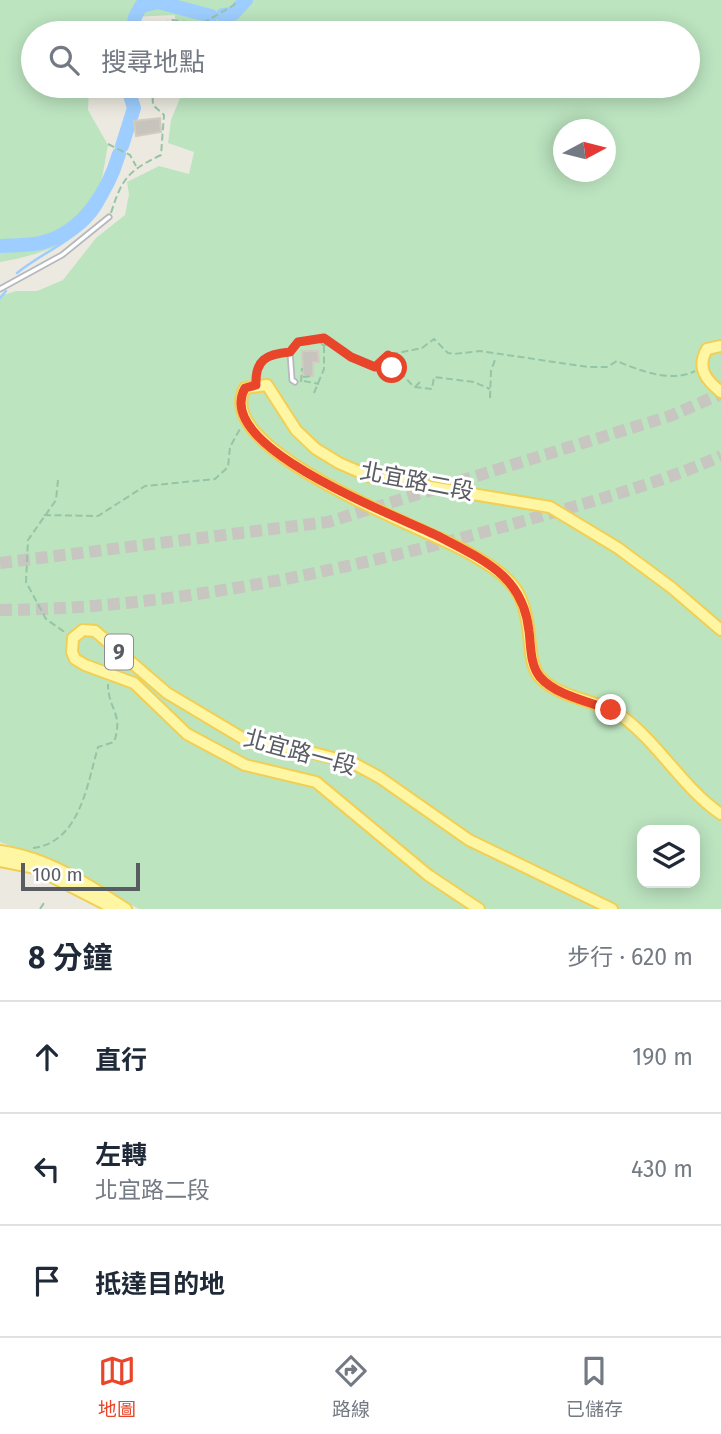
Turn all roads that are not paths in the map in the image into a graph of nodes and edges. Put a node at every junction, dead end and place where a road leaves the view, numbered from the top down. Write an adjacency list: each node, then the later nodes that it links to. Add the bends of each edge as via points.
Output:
1 (109, 217): 2 (lane, via 62,255)
2 (0, 289)
3 (721, 346): 6 (main road, via 707,349 701,366 704,377)
4 (296, 384): 5 (lane, via 290,352 269,354 261,361 255,371)
5 (256, 385): 7 (main road, 北宜路二段, via 267,385 296,430 339,463 372,477 550,507 618,548); 8 (main road, 北宜路二段, via 245,388 238,399 239,410 278,455 323,484 437,536 499,572 522,597 532,659 540,677 622,716 701,800)
6 (721, 392)
7 (721, 630)
8 (721, 814)
9 (0, 852): 12 (main road, via 59,870)
10 (0, 861): 11 (main road, via 35,868)
11 (115, 909)
12 (126, 909)
13 (479, 909): 14 (main road, 北宜路一段 / 9, via 428,875 316,782 245,765 187,734 134,683 75,659 73,638 83,630 95,631 167,693 249,742 353,763 469,840)
14 (612, 909)

